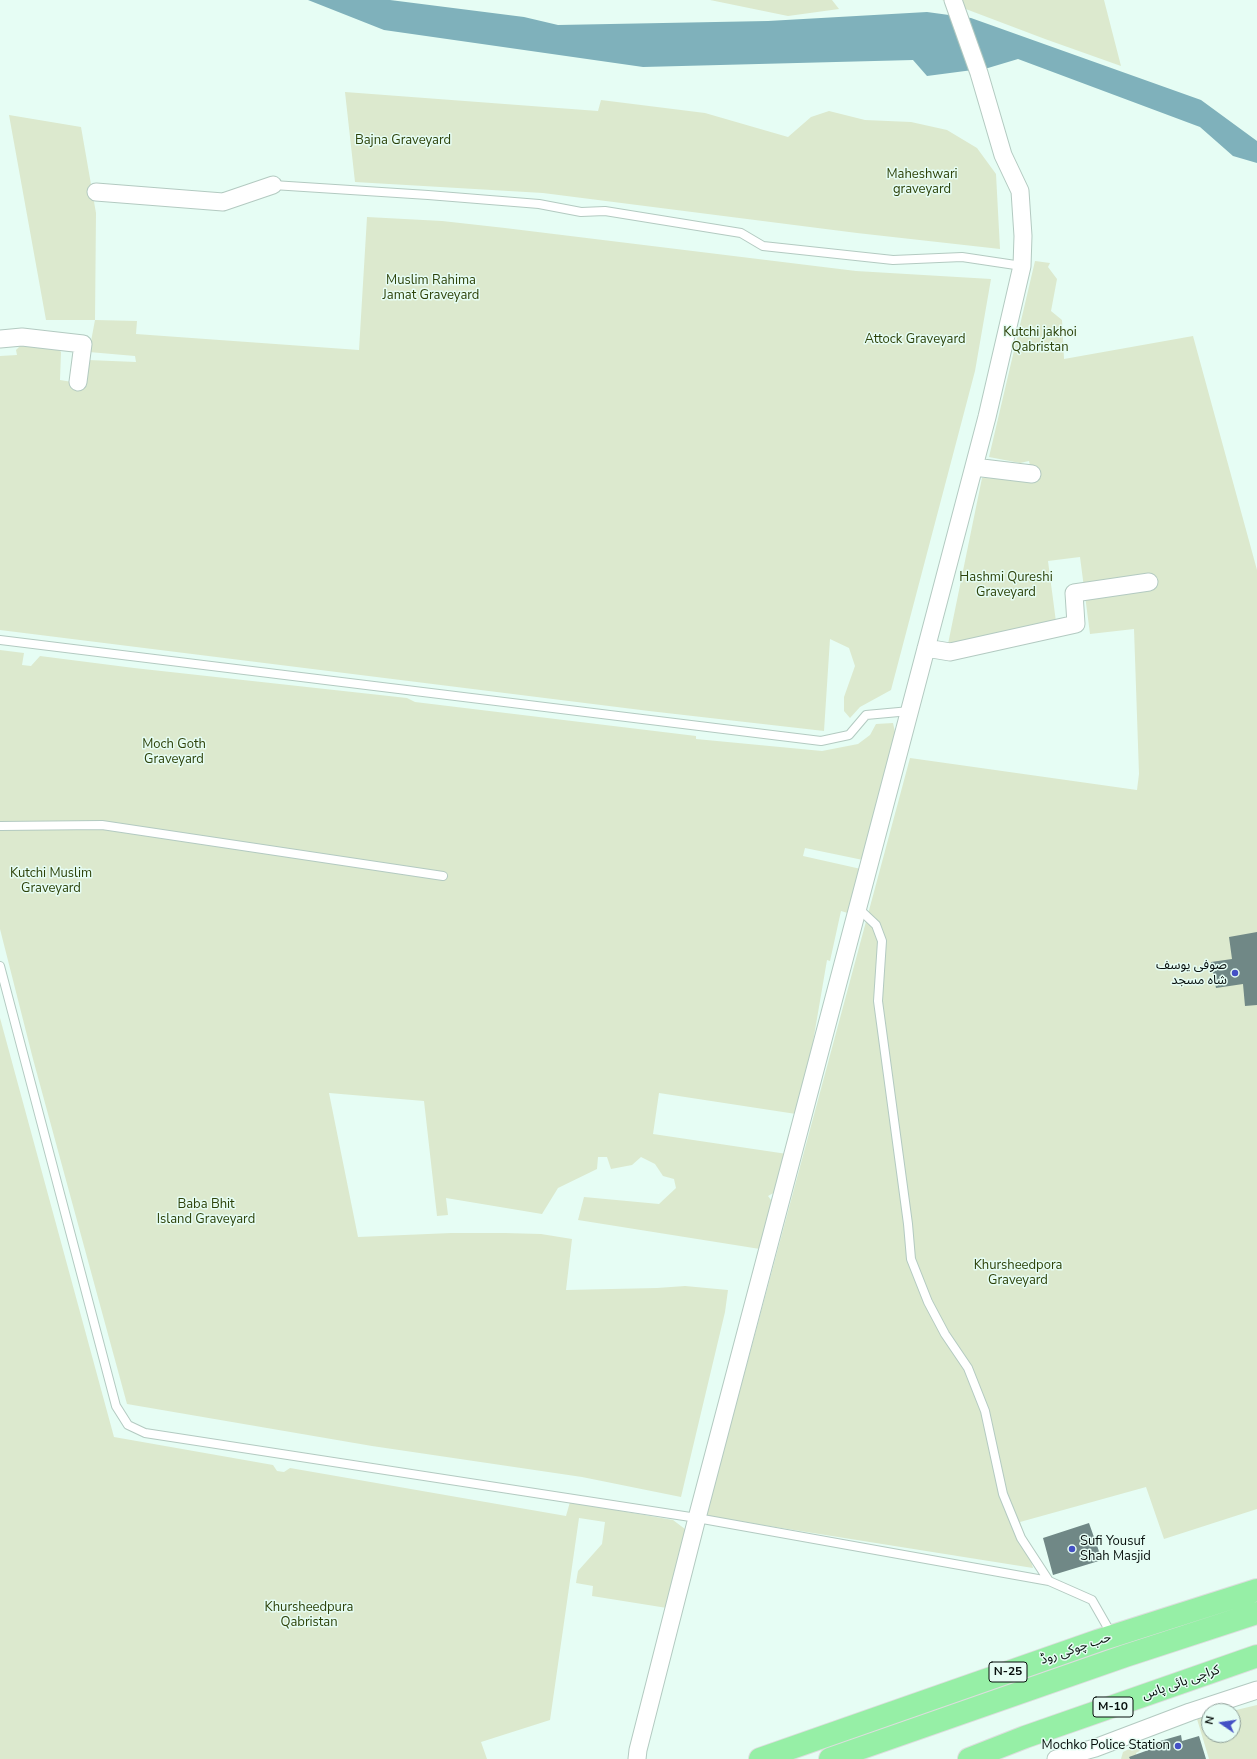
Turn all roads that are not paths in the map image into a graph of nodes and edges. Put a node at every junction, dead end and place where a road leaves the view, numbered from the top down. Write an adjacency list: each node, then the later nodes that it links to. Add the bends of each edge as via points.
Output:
1 (953, 0): 4 (street, via 979,73 1003,155 1020,191)
2 (273, 185): 3 (street, via 223,202); 4 (lane, via 428,194 539,204 581,212 605,211 741,233 763,246 893,260 962,256)
3 (96, 192)
4 (1022, 266): 7 (street)
5 (0, 339): 6 (street, via 22,337 83,344)
6 (78, 382)
7 (974, 466): 8 (street); 11 (street)
8 (1032, 474)
9 (1149, 582): 11 (street, via 1074,593 1076,624 950,652)
10 (0, 640): 12 (lane, via 821,741 849,735 866,715)
11 (926, 648): 12 (street)
12 (910, 711): 15 (street)
13 (0, 826): 14 (lane, via 102,825)
14 (443, 876)
15 (858, 908): 17 (street); 18 (lane, via 876,925 882,941 878,1001 911,1259 928,1302 945,1334 968,1368 985,1411 1002,1494 1021,1538)
16 (0, 966): 17 (lane, via 116,1406 128,1425 145,1433)
17 (698, 1518): 18 (lane); 26 (street, via 638,1750)
18 (1049, 1581): 21 (lane, via 1092,1600)
19 (1257, 1590): 21 (highway, حب چوکی روڈ / N-25)
20 (1257, 1613): 28 (highway, via 1125,1656)
21 (1112, 1636): 27 (highway, حب چوکی روڈ / N-25)
22 (1257, 1656): 25 (highway, کراچی بائی پاس / M-10)
23 (1257, 1690): 24 (street, via 1190,1712)
24 (1094, 1754): 29 (street)
25 (981, 1758)
26 (638, 1759)
27 (760, 1759)
28 (830, 1759)
29 (1056, 1759)

